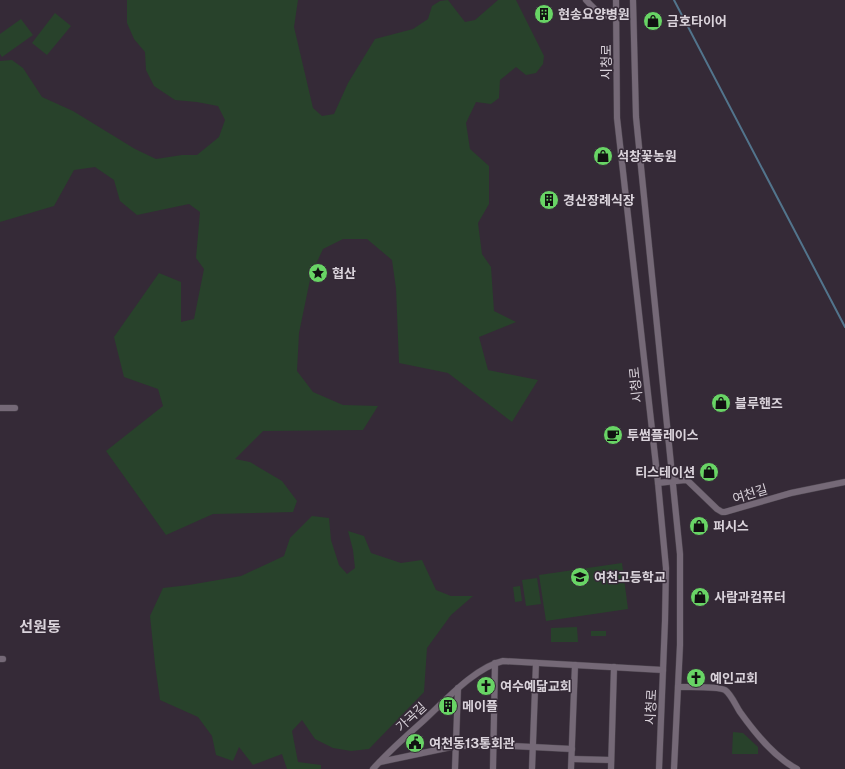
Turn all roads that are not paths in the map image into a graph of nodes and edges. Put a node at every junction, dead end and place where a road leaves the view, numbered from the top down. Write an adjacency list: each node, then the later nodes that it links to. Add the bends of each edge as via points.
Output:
1 (586, 0): 4 (street, via 599,13)
2 (616, 0): 4 (street, 시청로)
3 (633, 0): 7 (street, 시청로, via 636,117)
4 (617, 17): 9 (street, 시청로, via 617,118)
5 (0, 408): 6 (street)
6 (15, 408)
7 (673, 481): 8 (street, 여천길, via 688,481 722,512 791,493); 9 (street); 15 (street, 시청로, via 680,554)
8 (845, 482)
9 (658, 483): 14 (street, 시청로, via 666,568)
10 (495, 663): 11 (street, 가곡길); 16 (street, 가곡길); 17 (street)
11 (536, 663): 12 (street, 가곡길); 19 (street)
12 (574, 665): 13 (street, 가곡길); 20 (street)
13 (614, 667): 14 (street, 가곡길); 22 (street)
14 (663, 670): 30 (street, 시청로)
15 (678, 687): 31 (street, 시청로); 32 (street, via 719,688 726,691 762,739 785,763)
16 (458, 688): 18 (street); 23 (street, 가곡길)
17 (494, 745): 18 (street); 19 (street); 26 (street)
18 (456, 746): 23 (street); 25 (street)
19 (533, 747): 20 (street); 27 (street)
20 (572, 749): 21 (street)
21 (572, 759): 22 (street); 28 (street)
22 (612, 760): 29 (street)
23 (380, 762): 24 (street, 가곡길)
24 (373, 769)
25 (455, 769)
26 (493, 769)
27 (532, 769)
28 (572, 769)
29 (611, 769)
30 (659, 769)
31 (674, 769)
32 (797, 769)

